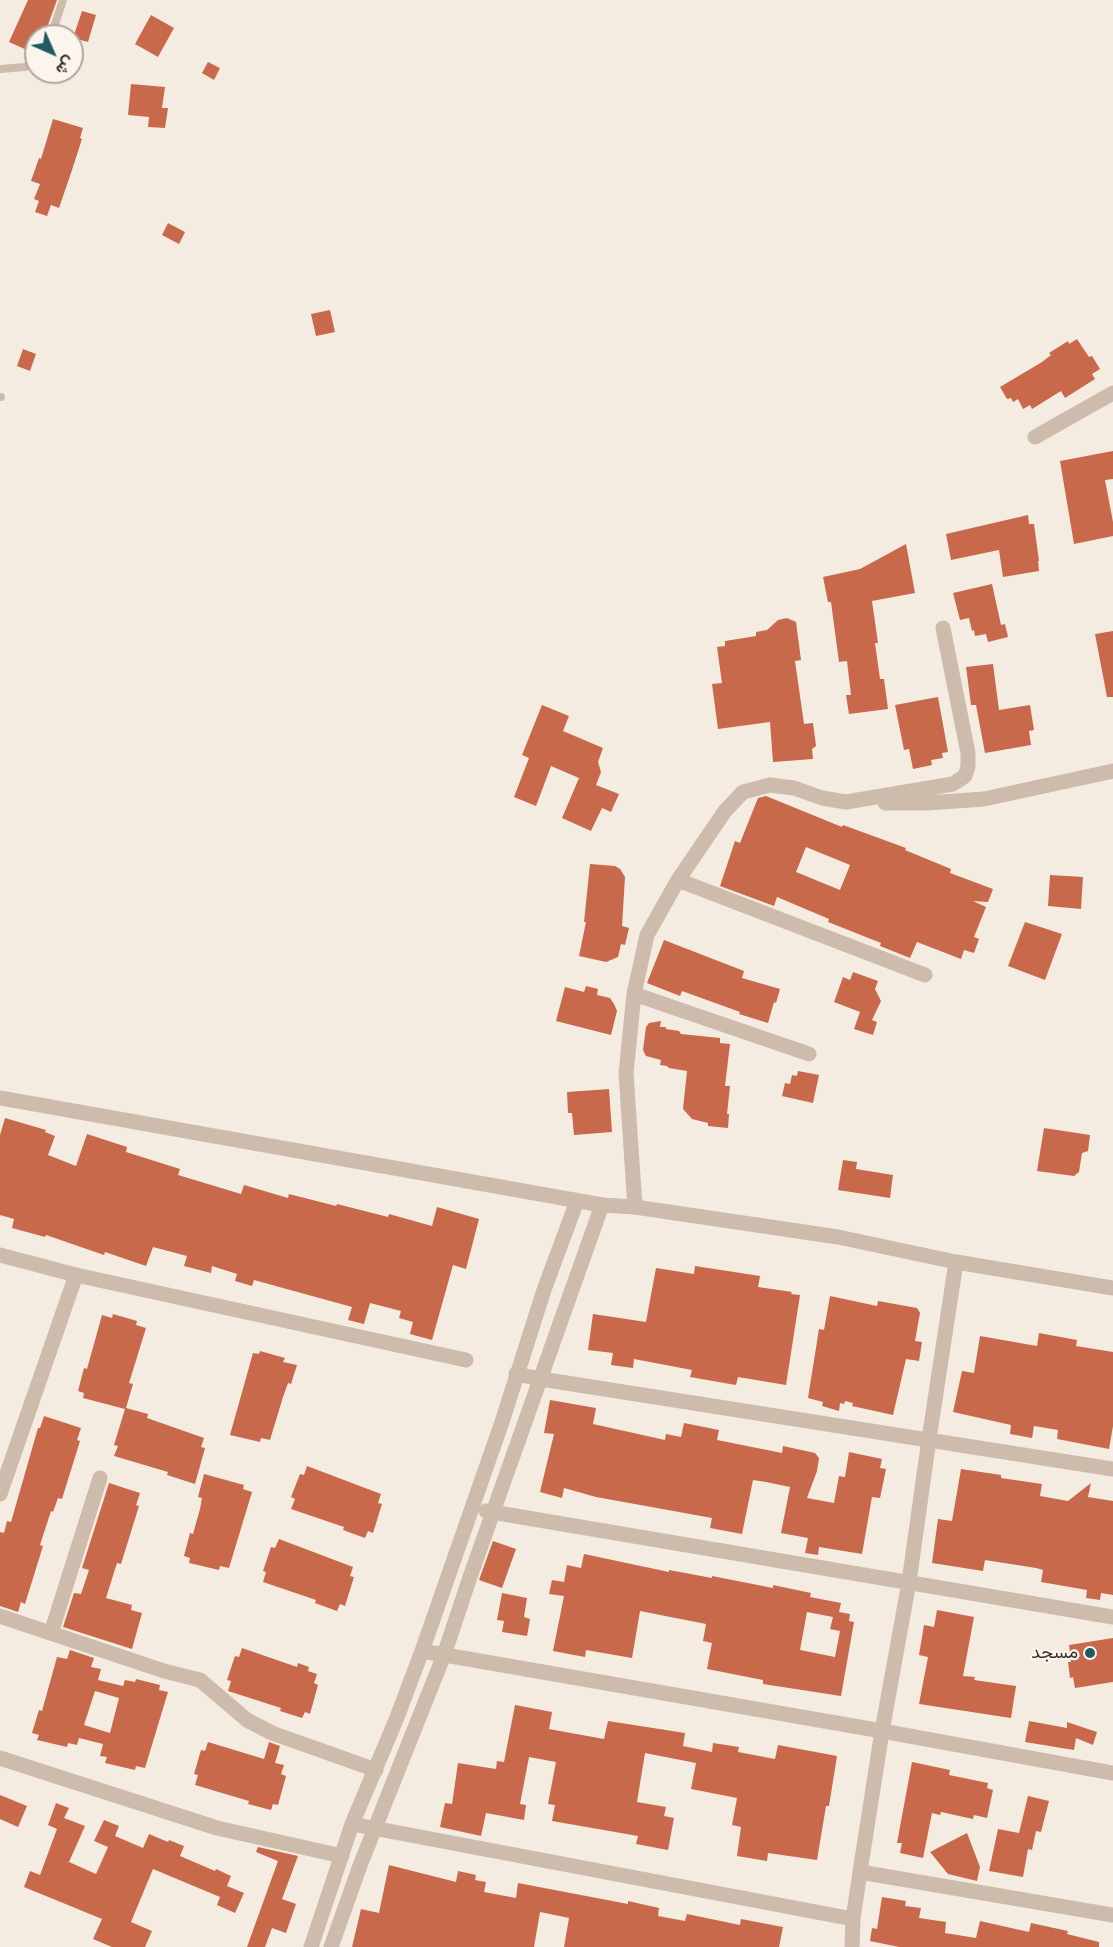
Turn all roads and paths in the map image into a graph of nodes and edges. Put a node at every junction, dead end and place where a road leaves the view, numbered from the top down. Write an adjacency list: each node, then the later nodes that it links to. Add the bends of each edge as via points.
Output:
1 (63, 0): 2 (lane)
2 (55, 24)
3 (24, 67): 4 (lane)
4 (0, 69)
5 (1113, 393): 6 (street)
6 (1035, 437)
7 (943, 628): 9 (street, via 968,753 964,776 953,784)
8 (1113, 771): 9 (street, via 984,799)
9 (846, 802): 10 (street, via 770,785 744,792 725,811)
10 (678, 880): 11 (street); 12 (street, via 647,935)
11 (925, 975)
12 (634, 994): 13 (street); 17 (street, via 626,1073)
13 (809, 1054)
14 (0, 1098): 15 (street)
15 (577, 1201): 16 (street); 23 (street)
16 (603, 1205): 17 (street); 24 (street)
17 (635, 1207): 19 (street, via 838,1237)
18 (0, 1255): 20 (street)
19 (956, 1262): 21 (street); 25 (street)
20 (76, 1275): 22 (street); 28 (street)
21 (1113, 1288)
22 (466, 1360)
23 (516, 1374): 24 (street); 29 (street)
24 (541, 1379): 25 (street); 30 (street)
25 (928, 1438): 26 (street); 31 (street)
26 (1113, 1469)
27 (100, 1478): 34 (street)
28 (0, 1494)
29 (472, 1509): 30 (street); 35 (street)
30 (494, 1513): 31 (street); 36 (street)
31 (909, 1582): 33 (street); 37 (street)
32 (0, 1616): 34 (street)
33 (1113, 1617)
34 (51, 1633): 39 (street, via 200,1680 247,1720 272,1733)
35 (422, 1652): 36 (street); 39 (street)
36 (444, 1656): 37 (street); 42 (street)
37 (882, 1731): 40 (street); 44 (street)
38 (0, 1758): 43 (street, via 217,1828)
39 (376, 1770): 41 (street)
40 (1113, 1773)
41 (352, 1824): 42 (street); 43 (street)
42 (375, 1830): 46 (street); 48 (street)
43 (342, 1856): 47 (street)
44 (860, 1872): 45 (street); 46 (street)
45 (1112, 1910)
46 (853, 1919): 49 (street)
47 (311, 1947)
48 (331, 1947)
49 (852, 1947)

